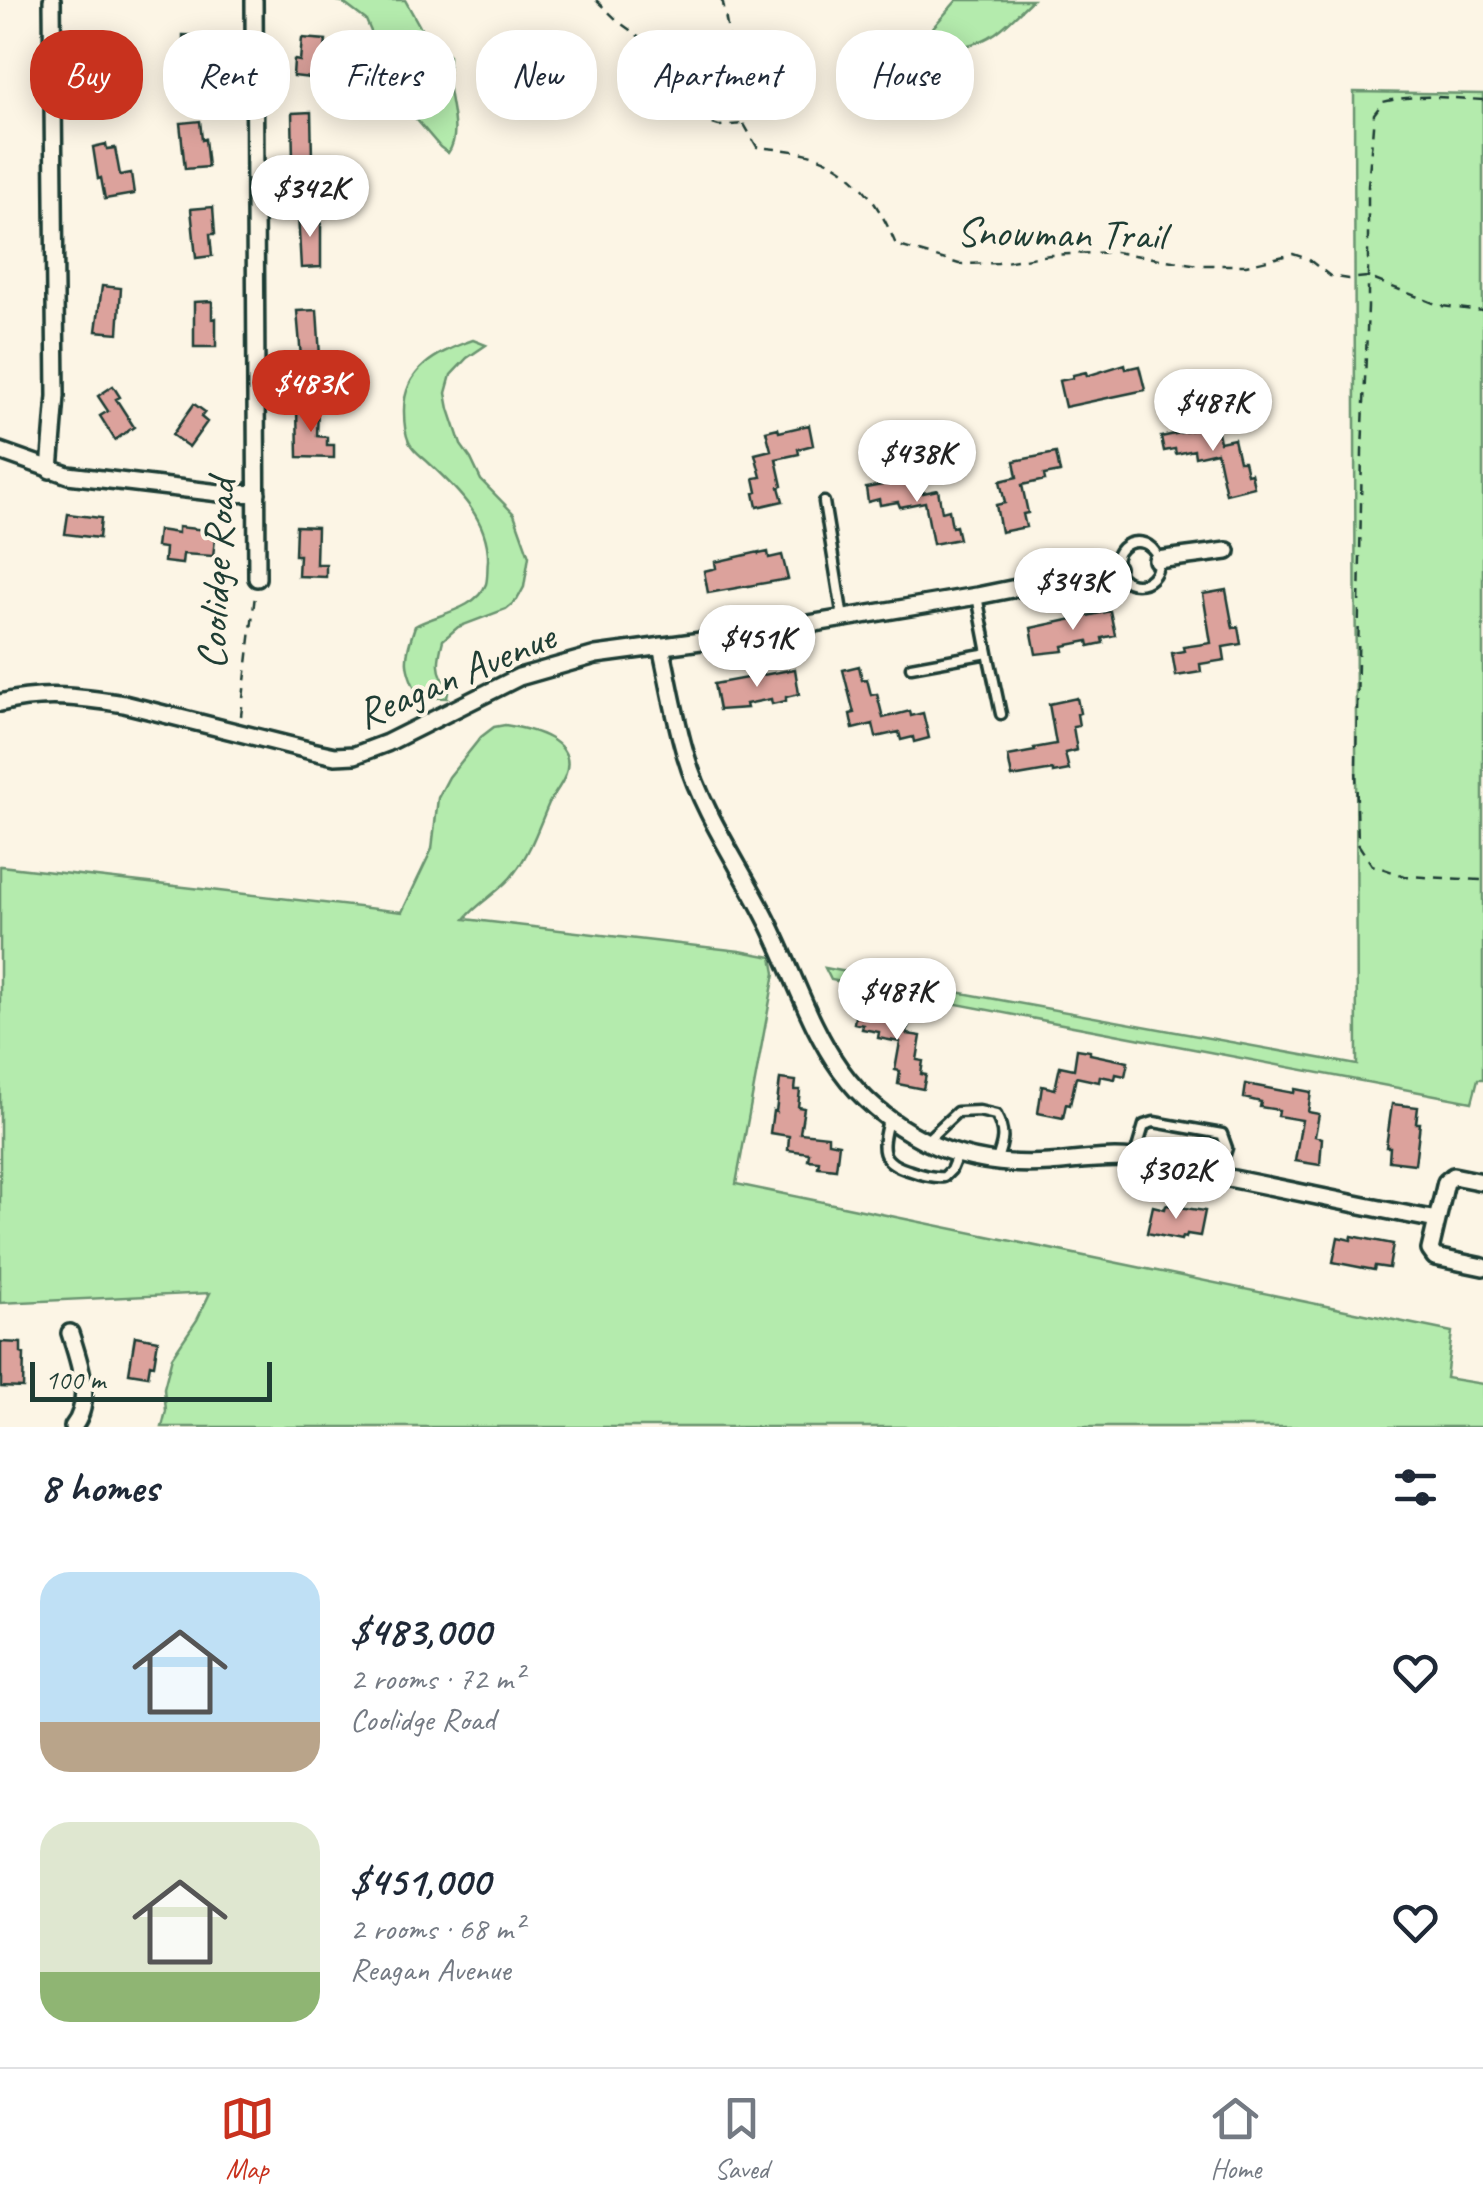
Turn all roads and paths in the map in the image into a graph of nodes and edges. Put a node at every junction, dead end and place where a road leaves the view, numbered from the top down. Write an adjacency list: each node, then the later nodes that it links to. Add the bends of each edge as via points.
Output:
1 (52, 0): 11 (street, via 56,396)
2 (254, 0): 12 (street, Coolidge Road)
3 (596, 0): 7 (path, Snowman Trail, via 660,51 674,74 676,99 692,117 719,126)
4 (729, 0): 5 (path)
5 (722, 2): 7 (path)
6 (1483, 100): 8 (path, via 1400,98 1374,114)
7 (744, 124): 8 (path, Snowman Trail, via 757,147 815,156 844,171 874,200 896,246 959,264 1116,252 1246,265 1293,254 1330,276)
8 (1367, 276): 9 (path, Snowman Trail, via 1440,306); 26 (path, via 1358,844 1372,865 1406,876)
9 (1483, 310)
10 (0, 451): 11 (street)
11 (50, 470): 12 (street)
12 (257, 493): 17 (street, Coolidge Road)
13 (824, 502): 19 (lane)
14 (1227, 551): 15 (street)
15 (1157, 560): 16 (lane, via 1154,576 1140,584 1125,581); 16 (lane, via 1150,547 1136,543 1120,551)
16 (1116, 568): 18 (street, Reagan Avenue)
17 (257, 578): 25 (path, Coolidge Road)
18 (978, 596): 19 (street, Reagan Avenue); 21 (lane)
19 (843, 618): 20 (street, Reagan Avenue)
20 (661, 646): 25 (street, Reagan Avenue, via 596,655 519,677 356,755 335,756); 27 (street, via 686,758 712,819 841,1074)
21 (988, 653): 22 (lane); 24 (lane)
22 (910, 667)
23 (0, 703): 25 (street, Reagan Avenue, via 62,695)
24 (1001, 714)
25 (240, 732)
26 (1483, 880)
27 (889, 1118): 28 (street); 29 (lane, via 883,1145 895,1167 944,1178)
28 (926, 1141): 29 (street); 31 (lane, via 957,1112 996,1115 1004,1139)
29 (958, 1154): 31 (street)
30 (1134, 1159): 31 (street); 32 (street); 32 (lane, via 1144,1125 1154,1122 1222,1134 1227,1148)
31 (996, 1162)
32 (1218, 1176): 34 (street)
33 (1483, 1182): 34 (street, via 1453,1176)
34 (1437, 1220): 35 (street, via 1430,1250 1435,1257)
35 (1483, 1267)
36 (70, 1333): 37 (street, via 82,1369 83,1401)
37 (73, 1427)

